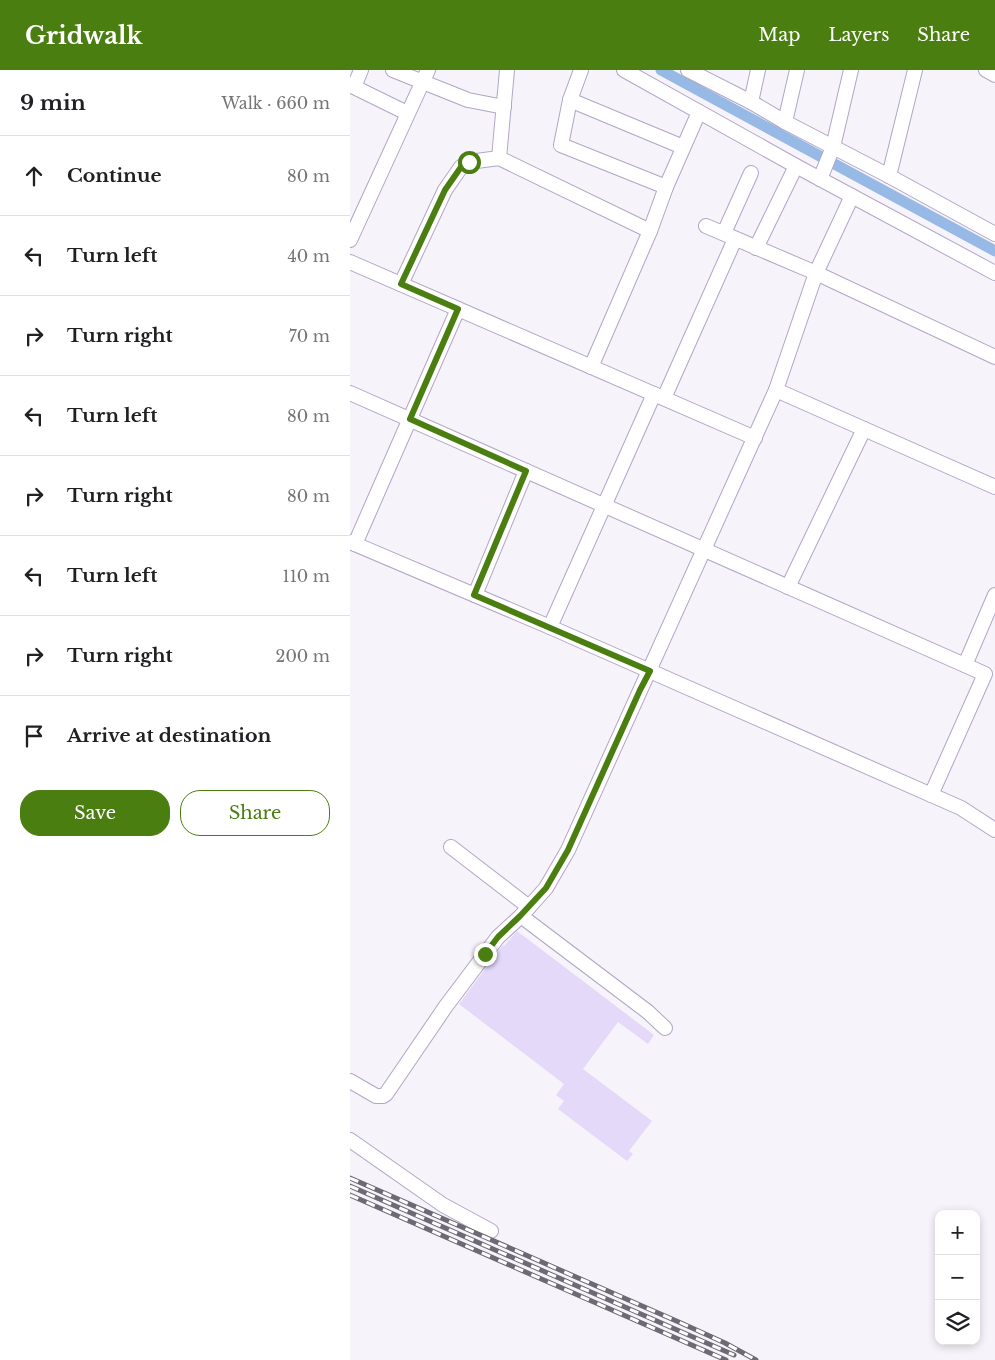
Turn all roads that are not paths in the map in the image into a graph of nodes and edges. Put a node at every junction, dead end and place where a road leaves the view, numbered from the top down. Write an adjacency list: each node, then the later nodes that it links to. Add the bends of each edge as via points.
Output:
1 (361, 70): 14 (street)
2 (394, 70): 13 (street)
3 (507, 70): 17 (street)
4 (581, 70): 15 (street)
5 (624, 70): 18 (street)
6 (688, 70): 16 (street)
7 (758, 70): 16 (street)
8 (797, 70): 20 (street)
9 (851, 70): 22 (street)
10 (915, 70): 27 (street)
11 (986, 70): 12 (street)
12 (995, 75)
13 (426, 76): 17 (street, via 468,100); 19 (street)
14 (352, 91): 19 (street)
15 (570, 100): 21 (street); 28 (street, via 561,145)
16 (750, 102): 20 (street)
17 (504, 107): 23 (street)
18 (700, 112): 21 (street); 24 (street)
19 (407, 113): 34 (street)
20 (785, 122): 22 (street)
21 (683, 147): 28 (street)
22 (832, 150): 26 (street); 27 (street)
23 (499, 158): 31 (street); 39 (street, via 469,162 461,167 445,190)
24 (796, 166): 26 (street); 35 (street)
25 (751, 173): 33 (street)
26 (821, 175): 29 (street)
27 (890, 176): 32 (street)
28 (666, 187): 31 (street)
29 (852, 196): 37 (street); 38 (street)
30 (706, 226): 33 (street)
31 (650, 231): 42 (street)
32 (995, 234)
33 (730, 236): 35 (street); 45 (street)
34 (350, 240)
35 (756, 248): 37 (street)
36 (350, 262): 39 (street)
37 (816, 273): 41 (street); 43 (street)
38 (995, 273)
39 (401, 284): 40 (street)
40 (458, 309): 42 (street); 46 (street)
41 (995, 357)
42 (591, 367): 45 (street)
43 (776, 390): 47 (street); 48 (street)
44 (350, 393): 46 (street)
45 (659, 396): 48 (street); 51 (street)
46 (410, 419): 49 (street); 52 (street)
47 (864, 429): 50 (street); 54 (street)
48 (755, 438): 53 (street)
49 (526, 471): 51 (street); 56 (street)
50 (995, 487)
51 (604, 505): 53 (street); 57 (street)
52 (352, 543): 56 (street)
53 (704, 550): 54 (street); 59 (street)
54 (788, 587): 58 (street)
55 (995, 594): 58 (street)
56 (474, 595): 57 (street)
57 (550, 628): 59 (street)
58 (965, 665): 60 (street, via 985,674)
59 (650, 671): 60 (street); 63 (street, via 568,850 546,888)
60 (931, 795): 61 (street, via 961,808)
61 (995, 830)
62 (451, 847): 63 (street)
63 (525, 912): 64 (street); 65 (street, via 495,941 386,1094 376,1096)
64 (666, 1028)
65 (350, 1080)
66 (350, 1140): 67 (street, via 443,1205)
67 (491, 1231)

